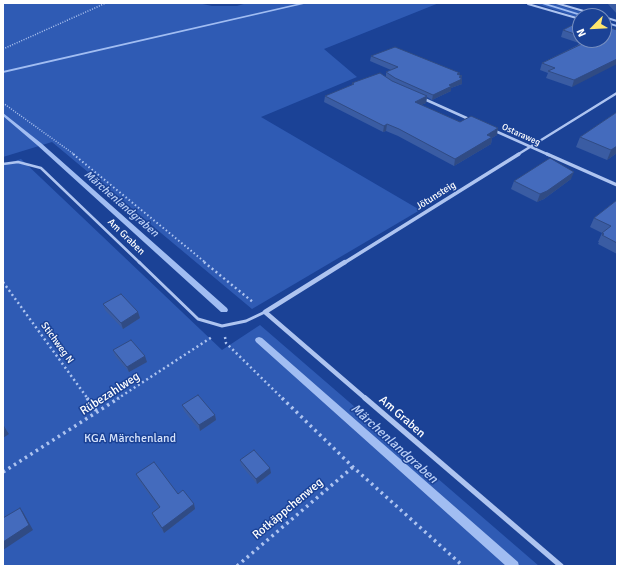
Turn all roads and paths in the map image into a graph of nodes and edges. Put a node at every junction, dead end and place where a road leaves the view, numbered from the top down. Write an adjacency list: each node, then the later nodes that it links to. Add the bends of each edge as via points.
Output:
1 (106, 3): 6 (path)
2 (529, 3): 5 (street)
3 (556, 3): 4 (street)
4 (573, 8)
5 (572, 16)
6 (3, 48)
7 (617, 94): 12 (street, Jötunsteig)
8 (415, 95): 10 (street)
9 (3, 103): 16 (path, via 71,152)
10 (472, 121)
11 (487, 127): 12 (street, Ostaraweg)
12 (530, 146): 14 (street, Ostaraweg); 16 (street, Jötunsteig)
13 (3, 164): 17 (lane, Am Graben, via 18,162 41,168 198,319)
14 (617, 185)
15 (3, 282): 18 (path, Stichweg N)
16 (265, 312): 17 (lane, Am Graben, via 246,321); 23 (street, Am Graben)
17 (222, 326): 18 (path, Rübezahlweg, via 205,343); 19 (path, via 226,342)
18 (98, 413): 20 (path, Rübezahlweg)
19 (353, 467): 21 (path, Rotkäppchenweg); 22 (path)
20 (3, 472)
21 (237, 566)
22 (464, 566)
23 (561, 566)

